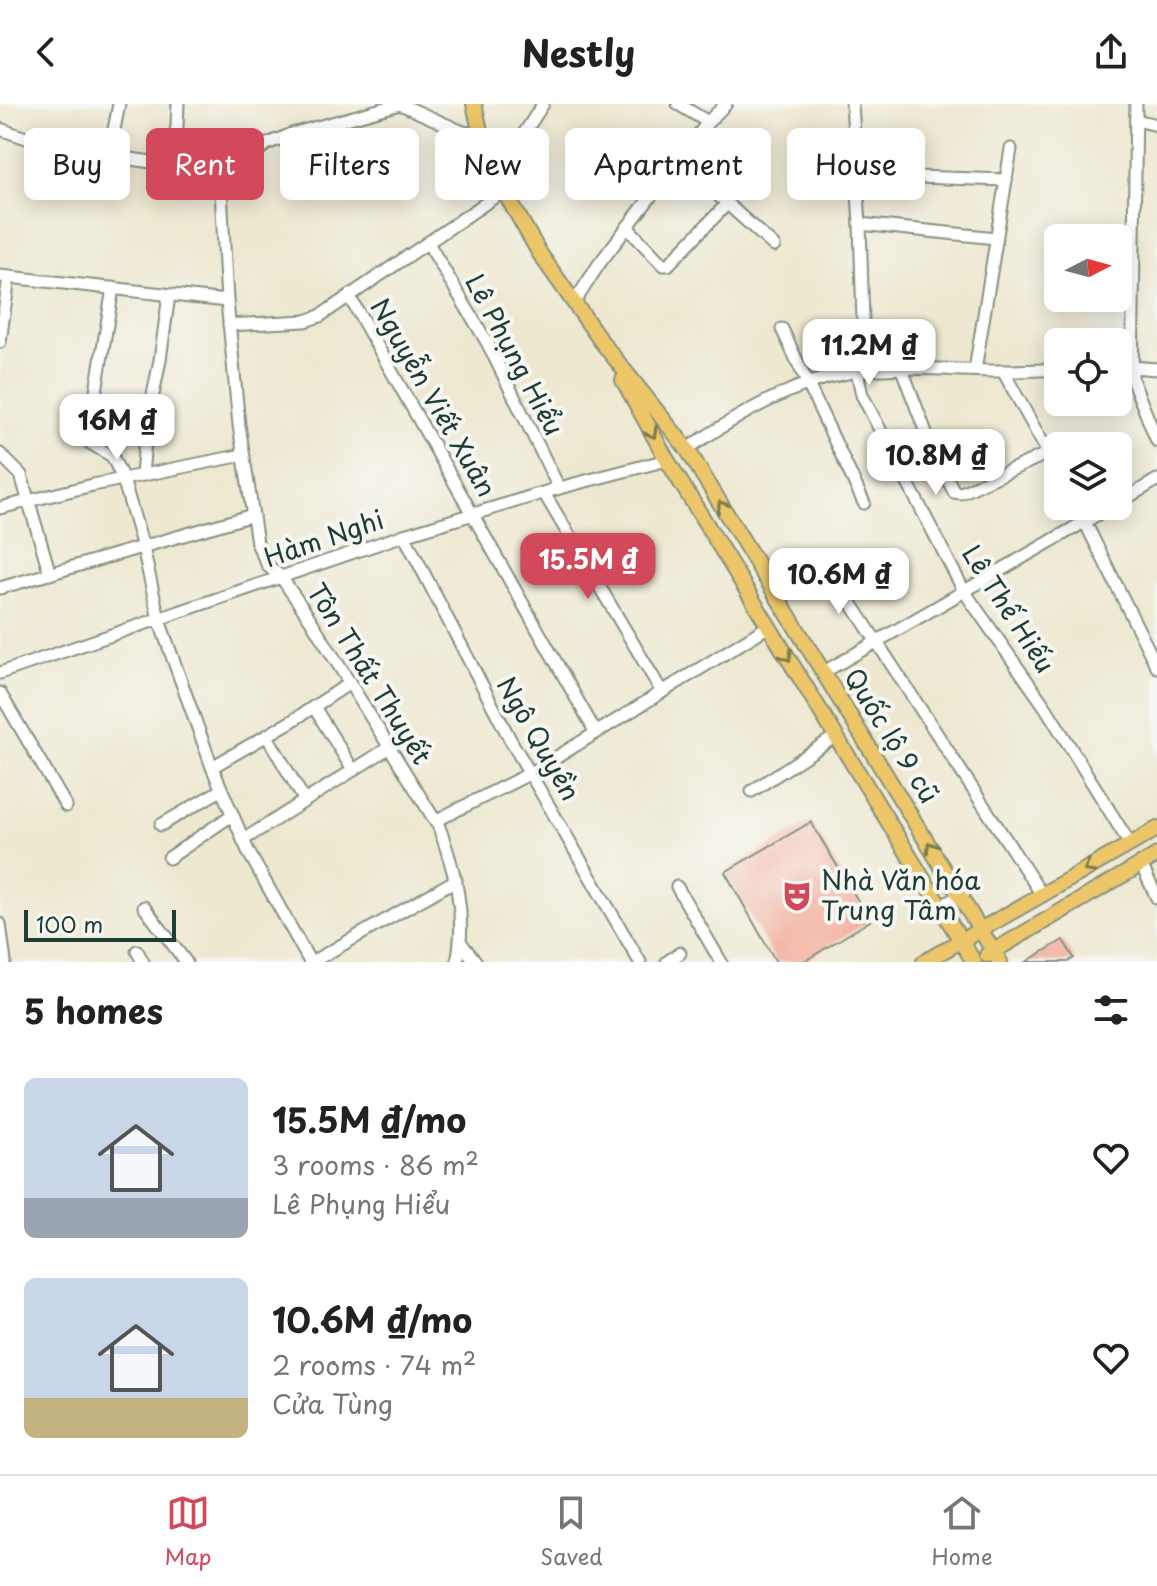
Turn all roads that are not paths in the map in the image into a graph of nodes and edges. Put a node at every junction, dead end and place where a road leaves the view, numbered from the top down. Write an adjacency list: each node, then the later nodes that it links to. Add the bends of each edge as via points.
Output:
1 (119, 104): 13 (street)
2 (178, 104): 14 (street)
3 (474, 104): 16 (main road, Quốc lộ 9 cũ)
4 (543, 104): 17 (street)
5 (678, 104): 11 (street)
6 (726, 104): 11 (street)
7 (852, 104): 19 (street, Lê Thế Hiếu)
8 (1136, 104): 10 (street)
9 (363, 109): 15 (street, via 400,104); 22 (street)
10 (1136, 120): 12 (street); 48 (street)
11 (708, 122): 18 (street)
12 (1157, 125)
13 (114, 128)
14 (177, 128)
15 (454, 128)
16 (479, 128)
17 (528, 128)
18 (703, 128)
19 (853, 128)
20 (0, 129): 21 (street)
21 (24, 137)
22 (264, 146)
23 (1011, 149): 25 (street)
24 (925, 177): 25 (street)
25 (1006, 180): 35 (street)
26 (222, 200): 42 (street, Tôn Thất Thuyết)
27 (490, 200): 36 (street)
28 (507, 200): 43 (main road, Quốc lộ 9 cũ)
29 (648, 200): 34 (street)
30 (721, 200): 32 (street)
31 (858, 200): 33 (street, Lê Thế Hiếu)
32 (726, 205): 34 (street, via 668,265); 37 (street)
33 (860, 224): 35 (street); 53 (street, Lê Thế Hiếu, via 863,321)
34 (627, 227): 43 (street)
35 (996, 238): 51 (street)
36 (428, 243): 41 (street); 67 (street, Lê Phụng Hiểu, via 488,344)
37 (774, 246)
38 (5, 277): 39 (street); 47 (street)
39 (113, 288): 40 (street); 65 (street, via 90,443 112,456)
40 (169, 295): 42 (street); 64 (street)
41 (349, 296): 44 (street, via 305,321); 73 (street, Nguyễn Viết Xuân)
42 (227, 301): 44 (street, Tôn Thất Thuyết)
43 (574, 303): 46 (main road, Quốc lộ 9 cũ)
44 (229, 325): 61 (street, Tôn Thất Thuyết)
45 (782, 329): 56 (street)
46 (601, 341): 59 (main road, Quốc lộ 9 cũ); 63 (main road, Quốc lộ 9 cũ, one-way to 63)
47 (0, 342)
48 (1132, 366): 50 (street)
49 (901, 367): 51 (street); 53 (street); 62 (street, via 954,492)
50 (1157, 369)
51 (975, 370): 54 (street)
52 (1044, 370): 54 (street)
53 (857, 371): 56 (street); 82 (street, Lê Thế Hiếu, via 862,395)
54 (1003, 371): 58 (street)
55 (1132, 379): 57 (street)
56 (809, 385): 59 (street, via 737,416); 71 (street)
57 (1157, 441)
58 (1044, 446)
59 (687, 449): 63 (main road); 83 (main road, Quốc lộ 9 cũ, one-way to 59)
60 (0, 454): 70 (street, via 21,475)
61 (243, 455): 64 (street); 74 (street, Tôn Thất Thuyết)
62 (1044, 455)
63 (667, 460): 67 (street, Hàm Nghi); 85 (main road, Quốc lộ 9 cũ)
64 (142, 475): 65 (street)
65 (123, 479): 70 (street); 77 (street)
66 (1157, 480): 69 (street)
67 (559, 488): 68 (street, Hàm Nghi)
68 (544, 493): 73 (street, Hàm Nghi); 92 (street)
69 (1132, 495)
70 (30, 500): 72 (street); 79 (street)
71 (864, 503)
72 (0, 508)
73 (474, 514): 76 (street, Hàm Nghi); 96 (street, Nguyễn Viết Xuân)
74 (253, 515): 77 (street); 80 (street, Tôn Thất Thuyết, via 262,556)
75 (1086, 521): 82 (street); 87 (street)
76 (404, 535): 80 (street, Hàm Nghi); 102 (street, Ngô Quyền)
77 (143, 547): 79 (street); 84 (street)
78 (831, 572): 86 (street)
79 (50, 574): 81 (street)
80 (281, 577): 84 (street, Hàm Nghi); 90 (street, Tôn Thất Thuyết)
81 (0, 588)
82 (964, 591): 86 (street); 112 (street, Lê Thế Hiếu, via 1046,708)
83 (788, 614): 85 (main road); 88 (main road, Quốc lộ 9 cũ)
84 (159, 620): 89 (street, Hàm Nghi); 100 (street)
85 (769, 626): 91 (main road, Quốc lộ 9 cũ, one-way to 91); 92 (street)
86 (876, 641): 88 (street); 119 (street)
87 (1157, 667)
88 (824, 672): 91 (main road); 95 (main road, Quốc lộ 9 cũ)
89 (0, 673)
90 (350, 683): 94 (street); 99 (street, Tôn Thất Thuyết)
91 (804, 684): 98 (main road, Quốc lộ 9 cũ)
92 (662, 692): 96 (street)
93 (0, 693): 106 (street)
94 (314, 707): 97 (street); 101 (street)
95 (855, 724): 98 (main road); 118 (main road, Quốc lộ 9 cũ, one-way to 95)
96 (596, 733): 102 (street)
97 (267, 736): 100 (street); 105 (street)
98 (836, 736): 104 (street); 122 (main road, Quốc lộ 9 cũ)
99 (390, 747): 101 (street); 108 (street, Tôn Thất Thuyết)
100 (212, 767): 103 (street)
101 (353, 770): 105 (street)
102 (531, 773): 108 (street); 134 (street, Ngô Quyền)
103 (221, 790): 107 (street); 109 (street)
104 (752, 791)
105 (305, 801): 111 (street)
106 (66, 806)
107 (232, 815): 111 (street); 114 (street)
108 (435, 821): 116 (street, Tôn Thất Thuyết)
109 (161, 825)
110 (1157, 829): 112 (main road)
111 (243, 840): 131 (street)
112 (1130, 844): 115 (main road); 119 (main road, one-way to 119)
113 (1157, 855): 115 (main road)
114 (169, 858)
115 (1141, 864): 120 (street); 128 (main road)
116 (456, 880): 126 (street, Tôn Thất Thuyết); 131 (street)
117 (677, 887): 136 (street)
118 (962, 894): 122 (street); 124 (main road, Quốc lộ 9 cũ)
119 (1042, 895): 124 (main road)
120 (1157, 898)
121 (144, 907): 130 (street)
122 (937, 909): 125 (main road, Quốc lộ 9 cũ)
123 (0, 924): 129 (street)
124 (980, 929): 125 (main road); 128 (main road, Quốc lộ 9 cũ)
125 (961, 939): 137 (main road); 138 (main road, Quốc lộ 9 cũ)
126 (461, 943): 132 (street, Tôn Thất Thuyết); 133 (street)
127 (680, 953): 135 (street)
128 (997, 956): 138 (main road)
129 (5, 962)
130 (186, 962)
131 (311, 962)
132 (457, 962)
133 (476, 962)
134 (640, 962)
135 (667, 962)
136 (721, 962)
137 (924, 962)
138 (975, 962)

